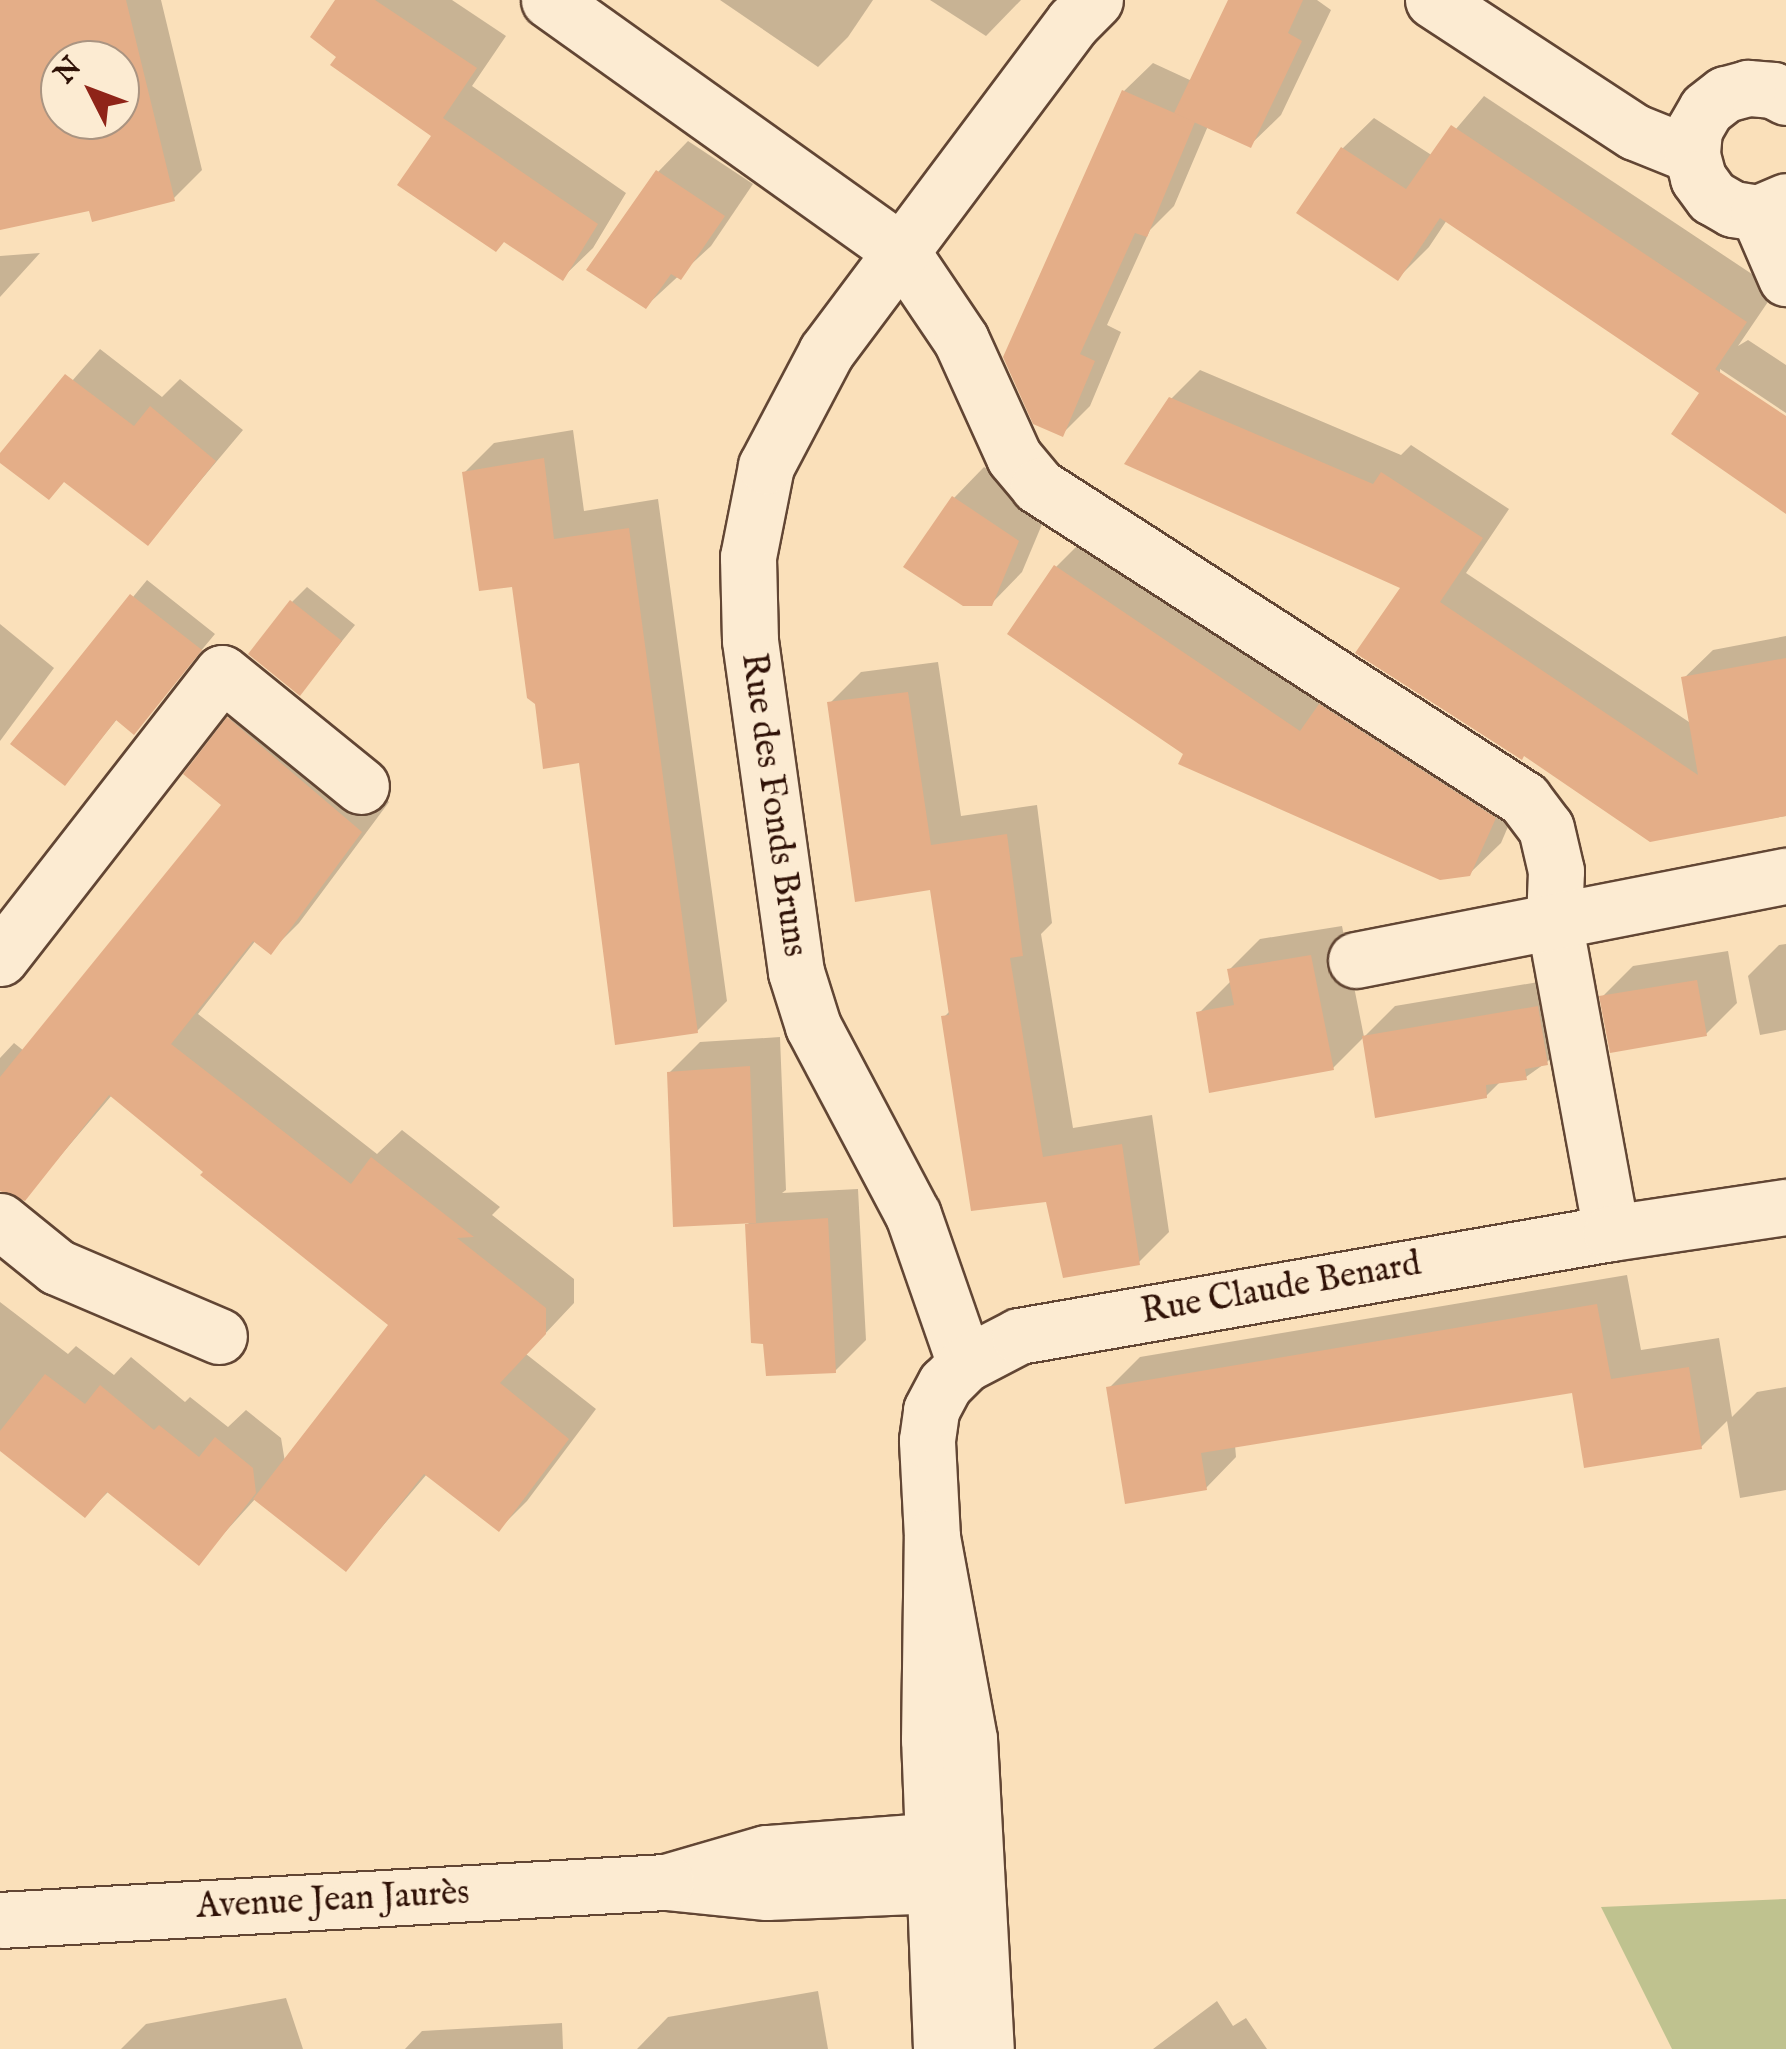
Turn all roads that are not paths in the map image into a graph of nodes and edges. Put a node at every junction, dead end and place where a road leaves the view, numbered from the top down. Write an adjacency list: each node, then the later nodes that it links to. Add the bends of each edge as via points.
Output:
1 (549, 0): 7 (street)
2 (1095, 0): 7 (street, Rue des Fonds Bruns)
3 (1433, 0): 5 (street, via 1635,132)
4 (1786, 98): 5 (street, via 1748,88 1725,94 1694,130)
5 (1692, 154): 6 (street, via 1712,197 1734,209)
6 (1772, 207): 8 (street)
7 (901, 251): 11 (street, via 961,340 1014,457 1038,486 1524,799 1546,828 1556,871); 18 (street, Rue des Fonds Bruns, via 826,352 766,466 748,557 750,640 796,972 813,1026 913,1215)
8 (1786, 278)
9 (361, 786): 12 (street, via 222,673)
10 (1786, 876): 11 (street)
11 (1554, 921): 13 (street); 16 (street)
12 (2, 951)
13 (1356, 960)
14 (1786, 1207): 16 (street, Rue Claude Benard)
15 (0, 1220): 17 (street, via 57,1268)
16 (1611, 1233): 18 (street, Rue Claude Benard, via 1046,1329)
17 (220, 1336)
18 (965, 1364): 19 (street, Rue Claude Benard, via 936,1398 928,1425 932,1537 969,1739)
19 (954, 1866): 20 (street, Avenue Jean Jaurès, via 766,1854 666,1882); 21 (street); 22 (street)
20 (0, 1920)
21 (941, 2049)
22 (986, 2049)

